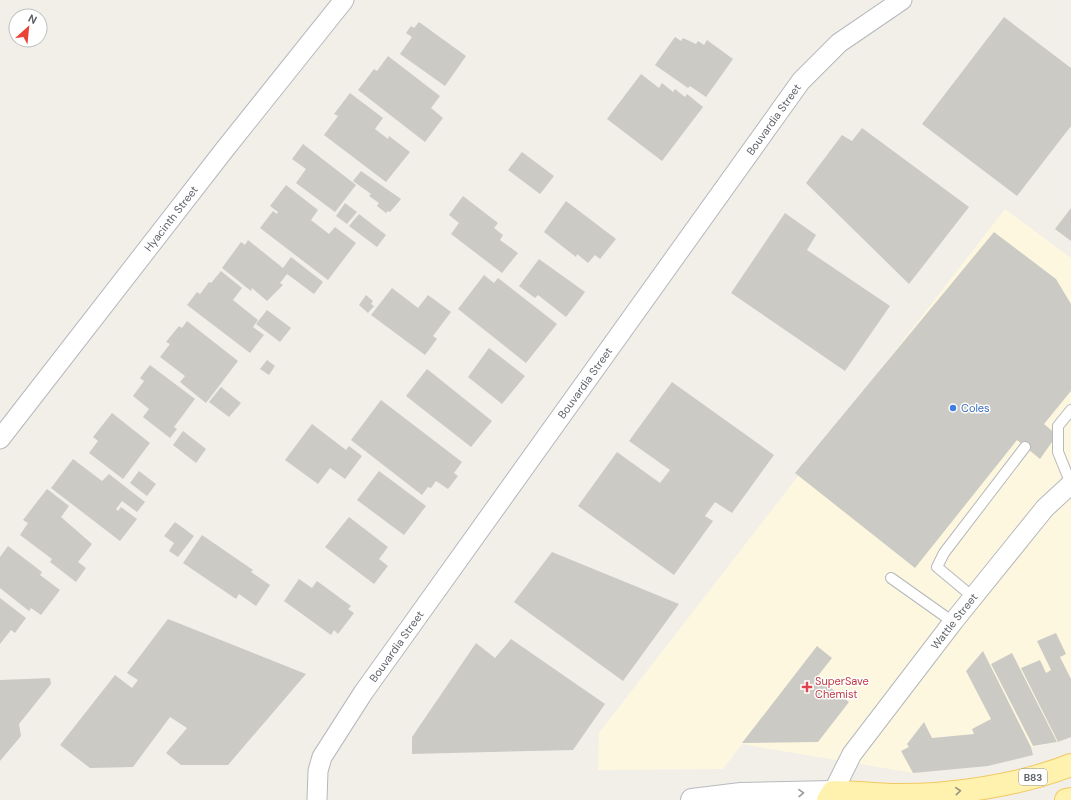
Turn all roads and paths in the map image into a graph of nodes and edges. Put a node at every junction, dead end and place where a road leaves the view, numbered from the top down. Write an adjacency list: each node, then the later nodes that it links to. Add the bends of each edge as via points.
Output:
1 (344, 0): 4 (street, Hyacinth Street)
2 (902, 0): 13 (street, Bouvardia Street, via 839,43 801,81 363,693 322,757 318,771)
3 (1071, 410): 6 (lane, via 1058,426 1058,452)
4 (0, 439)
5 (1025, 447): 8 (lane, via 944,553 937,566)
6 (1071, 484): 8 (street, Wattle Street, via 1045,508)
7 (891, 578): 9 (lane)
8 (973, 597): 9 (street, Wattle Street)
9 (953, 622): 11 (street, Wattle Street, via 852,754)
10 (1071, 766): 11 (main road, B83, one-way to 10, via 965,790)
11 (840, 796): 14 (main road, one-way to 11, via 741,794)
12 (1071, 798): 15 (main road)
13 (317, 800)
14 (692, 800)
15 (1066, 800)

